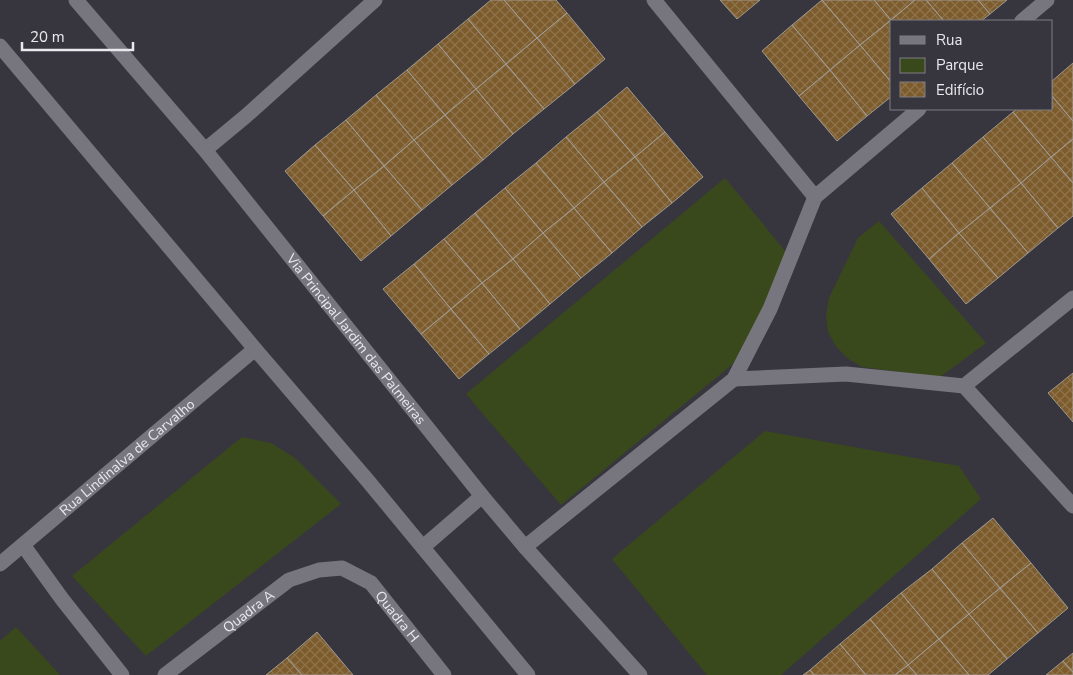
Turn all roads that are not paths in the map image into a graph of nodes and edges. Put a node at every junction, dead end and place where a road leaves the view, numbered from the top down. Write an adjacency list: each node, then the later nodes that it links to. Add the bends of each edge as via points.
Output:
1 (76, 0): 8 (street, Via Principal Jardim das Palmeiras)
2 (375, 0): 8 (street)
3 (654, 0): 9 (street)
4 (1047, 0): 5 (street)
5 (1023, 20)
6 (0, 46): 11 (street)
7 (918, 110): 9 (street)
8 (205, 150): 14 (street, Via Principal Jardim das Palmeiras)
9 (815, 198): 12 (street, via 770,309)
10 (1073, 298): 13 (street)
11 (255, 349): 16 (street, Rua Lindinalva de Carvalho); 17 (street)
12 (734, 379): 13 (street, via 846,374); 18 (street)
13 (964, 386): 15 (street)
14 (482, 496): 17 (street); 18 (street, Via Principal Jardim das Palmeiras)
15 (1073, 506)
16 (24, 546): 19 (street, Rua Lindinalva de Carvalho); 21 (street)
17 (423, 547): 24 (street)
18 (525, 547): 25 (street, Via Principal Jardim das Palmeiras)
19 (0, 564)
20 (342, 568): 22 (street, Quadra A, via 319,570 289,580); 23 (street, Quadra H, via 371,583)
21 (122, 675)
22 (165, 675)
23 (444, 675)
24 (528, 675)
25 (640, 675)

